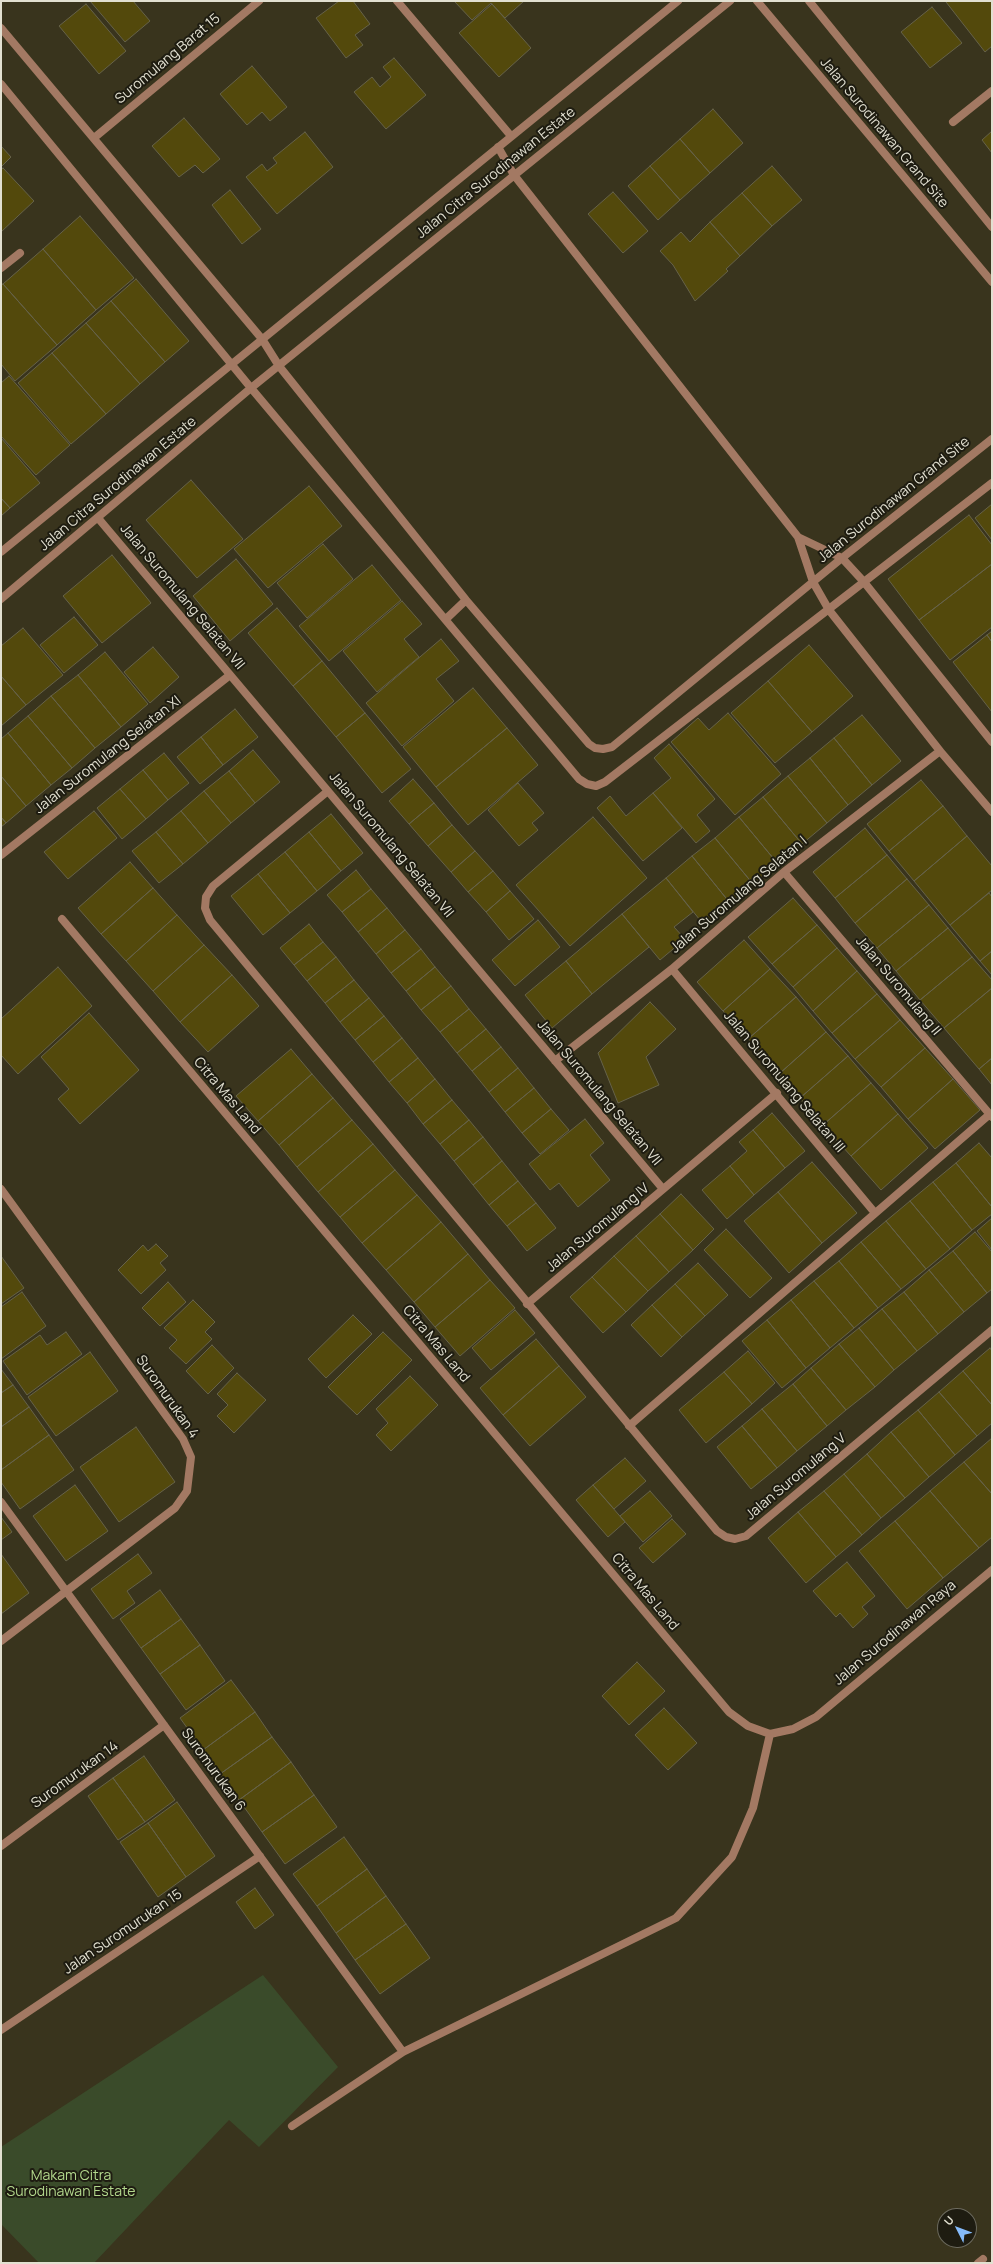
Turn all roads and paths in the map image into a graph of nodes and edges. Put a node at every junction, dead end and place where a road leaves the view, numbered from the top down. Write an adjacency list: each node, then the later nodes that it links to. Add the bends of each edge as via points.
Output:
1 (258, 1): 12 (street, Suromulang Barat 15)
2 (398, 1): 11 (street)
3 (678, 1): 11 (street, Jalan Citra Surodinawan Estate)
4 (730, 1): 14 (street, Jalan Citra Surodinawan Estate)
5 (757, 1): 18 (street, Jalan Surodinawan Grand Site)
6 (809, 1): 15 (street, Jalan Surodinawan Grand Site)
7 (1, 28): 12 (street, Jalan Surodinawan Grand Site)
8 (1, 84): 20 (street)
9 (992, 91): 10 (street)
10 (953, 122)
11 (511, 136): 13 (street, Jalan Citra Surodinawan Estate)
12 (94, 138): 19 (street, Jalan Surodinawan Grand Site)
13 (498, 147): 14 (street); 19 (street, Jalan Citra Surodinawan Estate)
14 (514, 175): 21 (street, Jalan Citra Surodinawan Estate); 26 (street)
15 (992, 227)
16 (20, 253): 17 (street)
17 (1, 268)
18 (992, 282)
19 (262, 339): 20 (street, Jalan Citra Surodinawan Estate); 21 (street, Jalan Surodinawan Grand Site)
20 (231, 364): 22 (street); 27 (street, Jalan Citra Surodinawan Estate)
21 (279, 366): 22 (street, Jalan Citra Surodinawan Estate); 32 (street, Jalan Surodinawan Grand Site)
22 (251, 388): 25 (street, Jalan Citra Surodinawan Estate); 34 (street)
23 (992, 439): 28 (street, Jalan Surodinawan Grand Site)
24 (992, 483): 30 (street)
25 (98, 518): 31 (street, Jalan Citra Surodinawan Estate); 35 (street, Jalan Suromulang Selatan VII)
26 (798, 537): 28 (street); 29 (street)
27 (1, 552)
28 (842, 558): 29 (street, Jalan Surodinawan Grand Site); 30 (street)
29 (813, 582): 32 (street, Jalan Surodinawan Grand Site, via 612,747 603,749 589,744); 33 (street)
30 (864, 582): 33 (street); 36 (street)
31 (1, 599)
32 (466, 600): 34 (street)
33 (829, 610): 34 (street, via 605,782 596,786 580,779); 37 (street)
34 (446, 619)
35 (230, 675): 38 (street, Jalan Suromulang Selatan VII); 40 (street, Jalan Suromulang Selatan XI)
36 (990, 736)
37 (940, 751): 39 (street); 41 (street, Jalan Suromulang Selatan I)
38 (328, 791): 44 (street, Jalan Suromulang Selatan VII); 50 (street, Jalan Suromulang V, via 213,886 206,897 205,908 210,920)
39 (992, 812)
40 (1, 855)
41 (784, 872): 43 (street, Jalan Suromulang Selatan I); 46 (street, Jalan Suromulang II)
42 (62, 919): 58 (street, Citra Mas Land, via 729,1712 748,1726)
43 (672, 969): 44 (street, Jalan Suromulang Selatan I); 45 (street, Jalan Suromulang Selatan III)
44 (555, 1061): 48 (street, Jalan Suromulang Selatan VII)
45 (777, 1093): 48 (street, Jalan Suromulang IV); 49 (street, Jalan Suromulang Selatan III)
46 (991, 1116): 49 (street)
47 (1, 1188): 55 (street, Suromurukan 4, via 183,1439 191,1457 187,1491 175,1508)
48 (663, 1189): 50 (street, Jalan Suromulang IV)
49 (875, 1213): 52 (street)
50 (527, 1304): 52 (street, Jalan Suromulang V)
51 (992, 1330): 52 (street, Jalan Suromulang V, via 746,1536 731,1538 717,1532)
52 (629, 1426)
53 (1, 1502): 55 (street, Suromurukan 6)
54 (992, 1570): 58 (street, Jalan Surodinawan Raya, via 816,1717 793,1729)
55 (67, 1592): 56 (street, Suromurukan 4); 57 (street, Suromurukan 6)
56 (1, 1641)
57 (164, 1725): 59 (street, Suromurukan 14); 60 (street, Suromurukan 6)
58 (770, 1734): 62 (street, via 753,1808 732,1857 676,1918)
59 (1, 1846)
60 (260, 1856): 61 (street, Jalan Suromurukan 15); 62 (street, Suromurukan 6)
61 (1, 2030)
62 (403, 2052): 63 (street)
63 (292, 2126)

